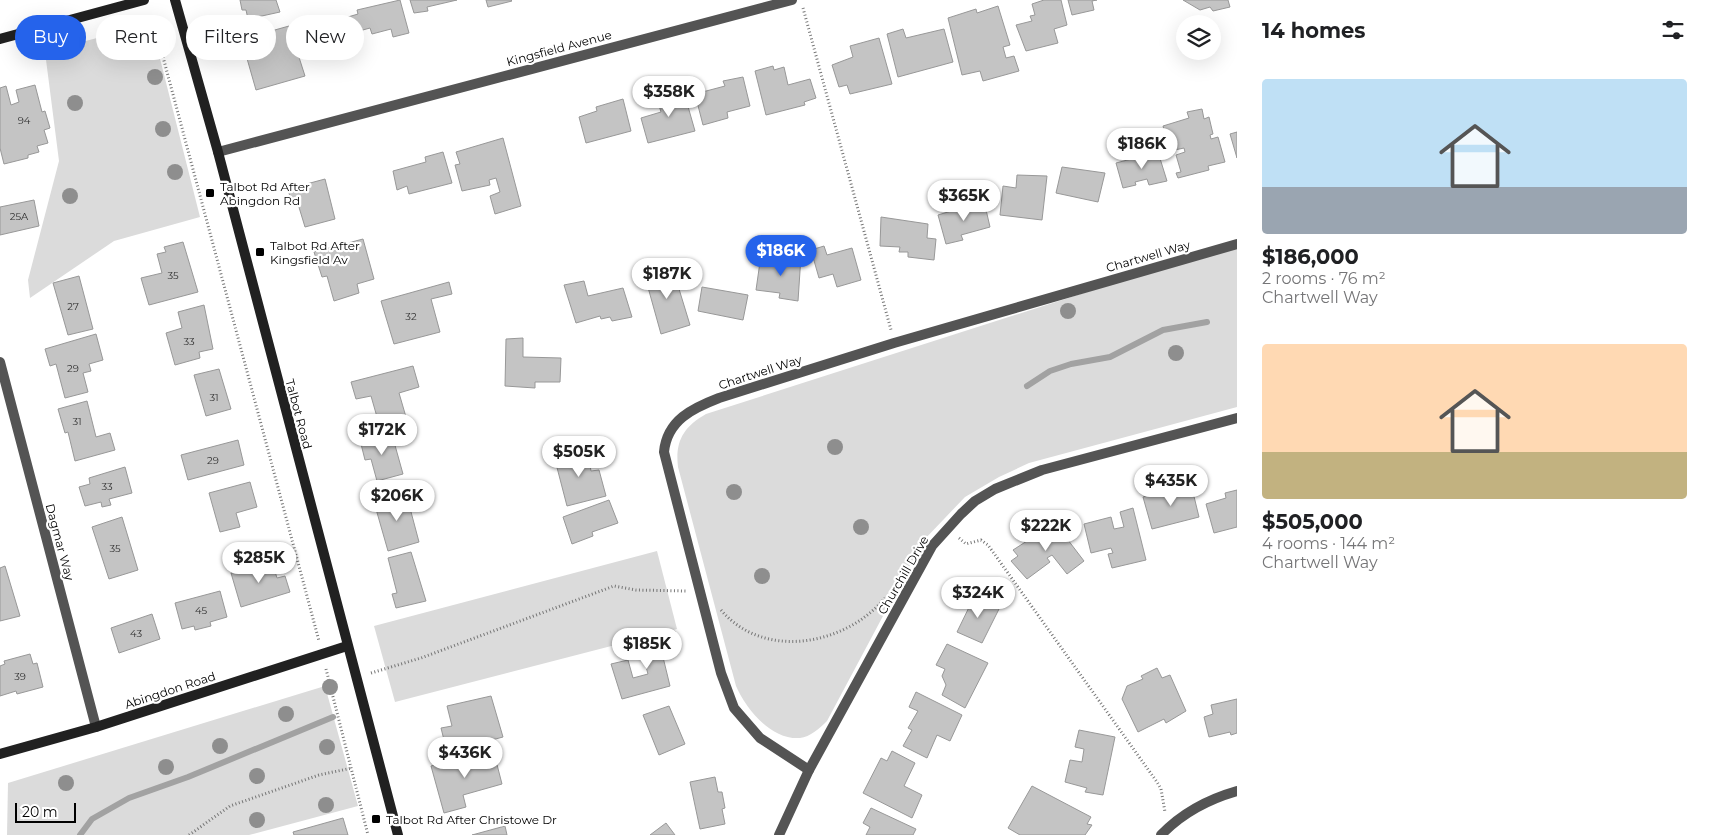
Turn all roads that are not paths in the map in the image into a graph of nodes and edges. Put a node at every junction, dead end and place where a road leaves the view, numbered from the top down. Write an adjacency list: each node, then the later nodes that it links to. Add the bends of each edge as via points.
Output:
1 (144, 0): 4 (main road)
2 (175, 0): 5 (main road, Talbot Road)
3 (792, 0): 5 (street, Kingsfield Avenue)
4 (0, 39)
5 (218, 152): 9 (main road, Talbot Road)
6 (1237, 244): 12 (street, Chartwell Way, via 894,343 719,398 695,408 676,421 665,441 664,452 721,673 734,708 760,738)
7 (0, 362): 10 (street, Dagmar Way)
8 (1237, 418): 12 (street, Churchill Drive, via 1042,470 975,501 932,546)
9 (347, 646): 10 (main road, Abingdon Road); 14 (main road, Talbot Road)
10 (96, 727): 11 (main road, Abingdon Road)
11 (0, 754)
12 (809, 770): 15 (street, Churchill Drive)
13 (1237, 791): 16 (street, via 1222,795 1173,823)
14 (398, 835)
15 (779, 835)
16 (1161, 835)

